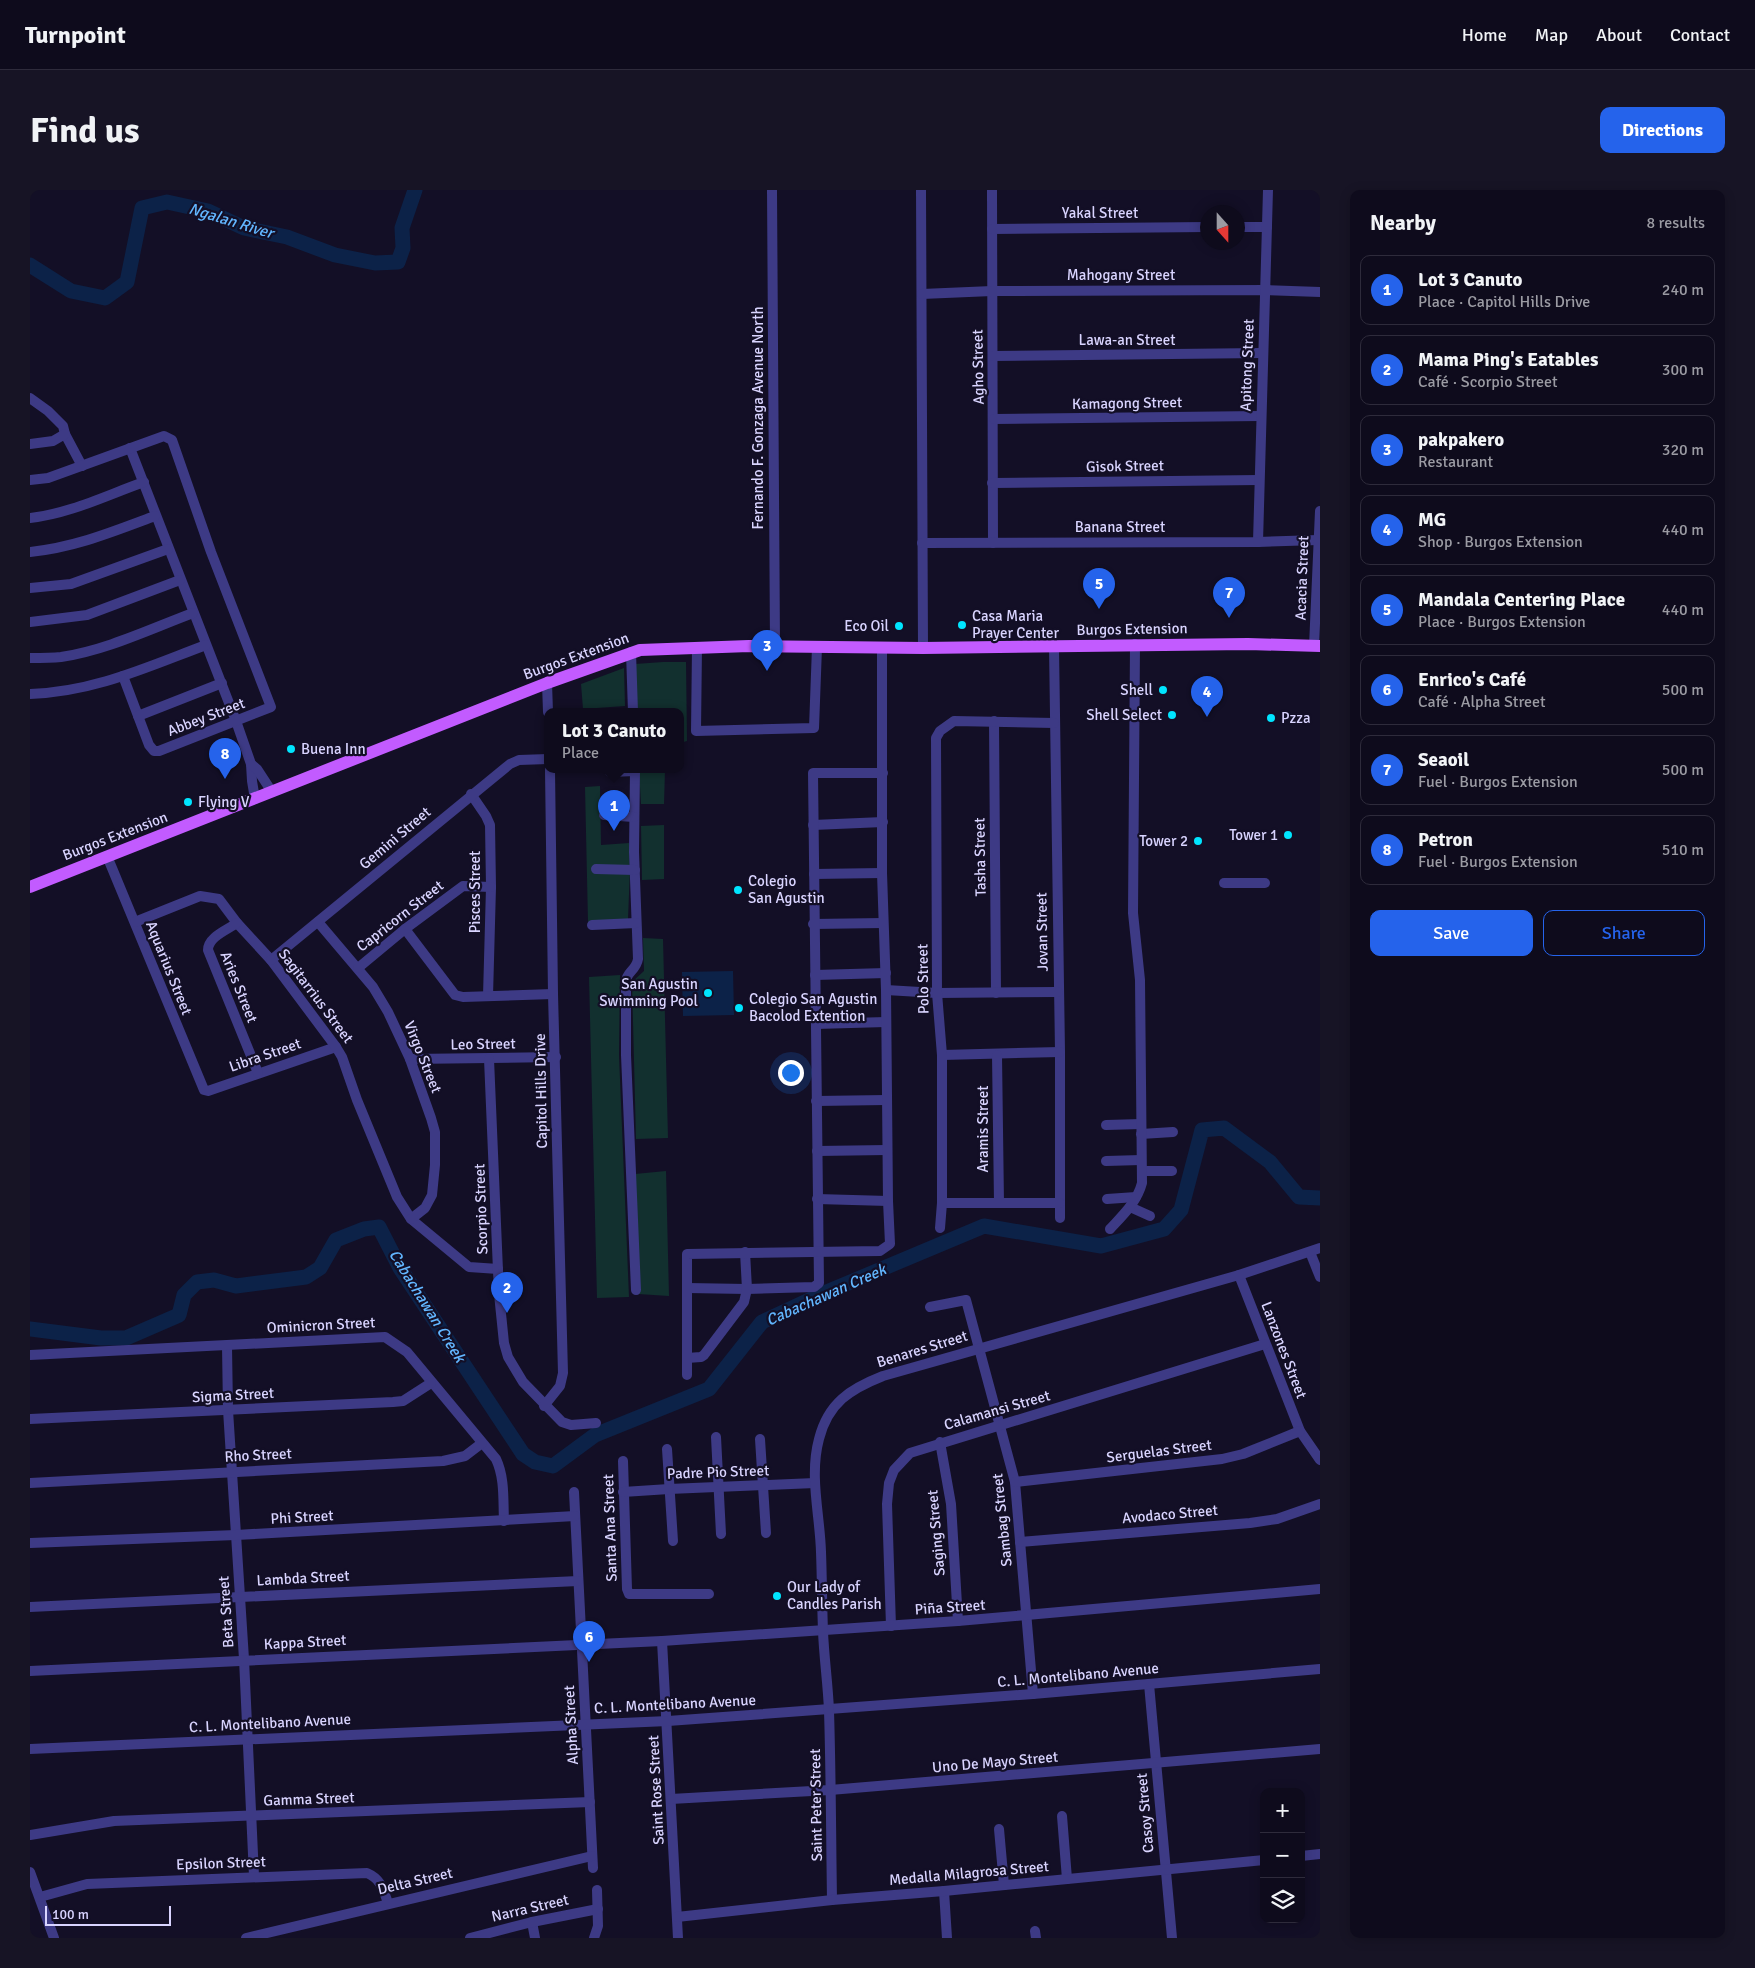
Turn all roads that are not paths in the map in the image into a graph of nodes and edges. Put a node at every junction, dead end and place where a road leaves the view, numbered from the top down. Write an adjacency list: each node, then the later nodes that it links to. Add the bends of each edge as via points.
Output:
1 (772, 190): 41 (street, Fernando F. Gonzaga Avenue North)
2 (921, 190): 12 (street)
3 (992, 190): 8 (street, Agho Street)
4 (1268, 190): 7 (street, Apitong Street)
5 (1200, 227): 8 (street, Yakal Street)
6 (1245, 227): 7 (street)
7 (1267, 227): 9 (street, Apitong Street)
8 (992, 228): 10 (street, Agho Street)
9 (1266, 290): 10 (street, Mahogany Street); 11 (street, Mahogany Street); 13 (street, Apitong Street)
10 (992, 291): 12 (street, Mahogany Street); 14 (street, Agho Street)
11 (1320, 292)
12 (922, 294): 31 (street)
13 (1262, 354): 14 (street, Lawa-an Street); 16 (street, Apitong Street)
14 (993, 356): 17 (street, Agho Street)
15 (30, 398): 18 (street, via 63,426)
16 (1260, 416): 17 (street, Kamagong Street); 23 (street, Apitong Street)
17 (994, 419): 25 (street, Agho Street)
18 (65, 434): 19 (street, via 53,441); 21 (street)
19 (30, 444)
20 (130, 448): 21 (street); 24 (street); 57 (street, Abbey Street, via 164,436 175,445 211,552 271,706)
21 (82, 466): 22 (street, via 48,478)
22 (30, 480)
23 (1259, 480): 25 (street, Gisok Street); 30 (street, Apitong Street)
24 (144, 482): 27 (street); 28 (street, via 65,511)
25 (992, 482): 32 (street, Agho Street)
26 (1320, 511): 29 (street, Acacia Street)
27 (155, 516): 33 (street); 34 (street, via 76,545)
28 (30, 518)
29 (1318, 540): 30 (street, Banana Street); 42 (street, Acacia Street)
30 (1258, 542): 32 (street, Banana Street)
31 (922, 543): 32 (street, Banana Street); 47 (street)
32 (993, 543)
33 (168, 549): 35 (street); 36 (street, via 71,584)
34 (30, 552)
35 (180, 580): 37 (street); 38 (street, via 87,615)
36 (30, 588)
37 (193, 612): 40 (street); 49 (street, via 88,651 60,657)
38 (30, 622)
39 (1135, 644): 42 (main road, Burgos Extension); 45 (main road, Burgos Extension); 113 (street, via 1133,914 1140,980)
40 (206, 645): 50 (street); 51 (street)
41 (775, 646): 43 (main road, Burgos Extension); 44 (main road, Burgos Extension)
42 (1317, 646)
43 (697, 647): 44 (street, via 696,731 814,728); 48 (main road, Burgos Extension)
44 (817, 647): 46 (main road, Burgos Extension)
45 (1054, 647): 47 (main road, Burgos Extension); 59 (street, Jovan Street)
46 (882, 648): 47 (main road, Burgos Extension); 64 (street)
47 (924, 648)
48 (631, 652): 52 (main road, Burgos Extension); 55 (street)
49 (30, 658)
50 (123, 676): 53 (street, via 87,688); 56 (street)
51 (222, 683): 56 (street); 57 (street)
52 (547, 683): 54 (street); 65 (main road, Burgos Extension)
53 (30, 694)
54 (548, 708)
55 (633, 708)
56 (138, 716): 57 (street, Abbey Street, via 154,751)
57 (236, 721): 61 (street)
58 (994, 721): 59 (street); 95 (street, Polo Street, via 954,721 936,738); 96 (street, Tasha Street)
59 (1054, 723): 94 (street, Jovan Street)
60 (544, 759): 66 (street, Gemini Street, via 519,760 510,764)
61 (251, 764): 65 (street); 67 (street)
62 (550, 773): 97 (street, Capitol Hills Drive)
63 (635, 773): 69 (street)
64 (883, 773): 70 (street); 71 (street, via 813,773)
65 (272, 792): 67 (main road, Burgos Extension)
66 (471, 794): 80 (street, Pisces Street, via 490,824); 82 (street, Gemini Street)
67 (255, 799): 72 (main road, Burgos Extension)
68 (604, 815): 69 (street)
69 (634, 817): 74 (street)
70 (883, 822): 71 (street); 75 (street)
71 (813, 825): 76 (street)
72 (107, 856): 79 (main road, Burgos Extension); 81 (street, Aquarius Street)
73 (596, 869): 74 (street)
74 (635, 870): 84 (street)
75 (882, 873): 76 (street); 86 (street)
76 (814, 874): 85 (street)
77 (1224, 882): 78 (street)
78 (1265, 883)
79 (30, 887)
80 (491, 887): 88 (street, Capricorn Street, via 463,886); 98 (street, Pisces Street)
81 (135, 922): 83 (street, Sagitarrius Street, via 207,896 219,899); 109 (street, Aquarius Street)
82 (318, 922): 89 (street, Gemini Street); 90 (street, Virgo Street)
83 (237, 923): 89 (street, Sagitarrius Street); 108 (street, Aries Street, via 211,940 208,950)
84 (636, 923): 87 (street); 143 (street, via 637,966 626,982 626,1055)
85 (813, 924): 86 (street); 92 (street)
86 (884, 924): 91 (street)
87 (592, 925)
88 (405, 929): 90 (street, Capricorn Street); 98 (street, via 455,995)
89 (271, 960): 101 (street, Sagitarrius Street)
90 (358, 968): 106 (street, Virgo Street, via 374,987)
91 (886, 973): 92 (street); 93 (street)
92 (815, 975): 100 (street)
93 (886, 990): 95 (street); 99 (street)
94 (1058, 992): 96 (street); 102 (street, Jovan Street)
95 (937, 993): 96 (street); 103 (street, Polo Street)
96 (996, 993)
97 (553, 994): 98 (street); 105 (street, Capitol Hills Drive)
98 (488, 996)
99 (886, 1022): 100 (street); 110 (street)
100 (816, 1024): 111 (street)
101 (336, 1047): 108 (street, Libra Street); 131 (street, Sagitarrius Street, via 397,1197)
102 (1060, 1052): 104 (street); 127 (street, Jovan Street)
103 (942, 1055): 104 (street); 125 (street, Polo Street)
104 (998, 1055): 126 (street, Aramis Street)
105 (556, 1057): 107 (street, Leo Street); 152 (street, Capitol Hills Drive, via 563,1373 560,1386)
106 (410, 1059): 107 (street, Leo Street); 131 (street, Virgo Street, via 435,1132 432,1195 425,1208)
107 (489, 1059): 138 (street, Scorpio Street)
108 (258, 1073): 109 (street, Libra Street)
109 (204, 1090)
110 (886, 1100): 111 (street); 116 (street)
111 (816, 1101): 115 (street)
112 (1106, 1125): 113 (street)
113 (1141, 1129): 114 (street); 117 (street)
114 (1173, 1132)
115 (817, 1150): 116 (street); 122 (street)
116 (887, 1150): 124 (street)
117 (1141, 1160): 118 (street); 119 (street)
118 (1106, 1161)
119 (1142, 1171): 120 (street); 121 (street, via 1142,1183)
120 (1172, 1171)
121 (1136, 1197): 123 (street); 128 (street)
122 (818, 1199): 124 (street); 136 (street)
123 (1107, 1199)
124 (888, 1201): 136 (street, via 890,1244 885,1249)
125 (942, 1203): 126 (street); 132 (street, Polo Street)
126 (999, 1203): 127 (street)
127 (1060, 1203): 130 (street, Jovan Street)
128 (1130, 1207): 129 (street); 133 (street)
129 (1150, 1216)
130 (1060, 1218)
131 (411, 1219): 138 (street, Sagitarrius Street, via 469,1267)
132 (940, 1228)
133 (1110, 1229)
134 (1320, 1248): 137 (street, Benares Street)
135 (745, 1252): 136 (street); 141 (street, via 687,1254); 142 (street)
136 (819, 1252): 142 (street, via 819,1283 814,1287)
137 (1310, 1252): 139 (street, Benares Street); 140 (street)
138 (498, 1269): 152 (street, Scorpio Street, via 508,1357 523,1382)
139 (1239, 1275): 145 (street, Lanzones Street); 147 (street, Benares Street)
140 (1320, 1277)
141 (687, 1288): 142 (street); 149 (street)
142 (747, 1289): 149 (street, via 738,1312 704,1355)
143 (636, 1290)
144 (930, 1307): 147 (street, Sambag Street, via 966,1300)
145 (1265, 1344): 156 (street, Calamansi Street); 157 (street, Lanzones Street)
146 (227, 1346): 148 (street, Ominicron Street); 151 (street, Ominicron Street, via 385,1337 407,1352); 153 (street, Beta Street)
147 (980, 1347): 156 (street, Sambag Street); 168 (street, Benares Street, via 883,1376 847,1393 826,1419 818,1440)
148 (30, 1355)
149 (687, 1358): 150 (street)
150 (687, 1375)
151 (431, 1383): 153 (street, Sigma Street, via 403,1401); 161 (street, Ominicron Street)
152 (544, 1406): 155 (street, Scorpio Street, via 566,1425)
153 (228, 1410): 154 (street, Sigma Street); 165 (street, Beta Street)
154 (30, 1419)
155 (596, 1424)
156 (1001, 1424): 160 (street, Calamansi Street); 166 (street, Sambag Street)
157 (1300, 1431): 163 (street, Lanzones Street); 166 (street, Serguelas Street, via 1222,1459)
158 (716, 1437): 170 (street)
159 (760, 1439): 169 (street)
160 (940, 1442): 189 (street, Saging Street, via 951,1504); 190 (street, Calamansi Street, via 910,1453 894,1470 889,1483)
161 (482, 1443): 165 (street, Rho Street, via 454,1460); 176 (street, Ominicron Street, via 501,1469)
162 (667, 1449): 171 (street)
163 (1320, 1460)
164 (623, 1461): 173 (street, Santa Ana Street)
165 (233, 1471): 167 (street, Rho Street); 179 (street, Beta Street)
166 (1016, 1482): 181 (street, Sambag Street)
167 (30, 1483)
168 (815, 1483): 169 (street, Padre Pio Street); 191 (street, Benares Street)
169 (763, 1485): 170 (street, Padre Pio Street); 177 (street)
170 (718, 1486): 171 (street, Padre Pio Street); 178 (street)
171 (669, 1489): 173 (street, Padre Pio Street); 180 (street)
172 (574, 1492): 175 (street, Alpha Street)
173 (623, 1492): 185 (street, Santa Ana Street, via 629,1594)
174 (1320, 1504): 181 (street, Avodaco Street, via 1277,1519 1250,1523)
175 (575, 1516): 176 (street, Phi Street); 183 (street, Alpha Street)
176 (504, 1521): 179 (street, Phi Street)
177 (766, 1533)
178 (721, 1534)
179 (236, 1536): 182 (street, Phi Street); 186 (street, Beta Street)
180 (672, 1541)
181 (1020, 1542): 188 (street, Sambag Street)
182 (30, 1543)
183 (578, 1581): 186 (street, Lambda Street); 193 (street, Alpha Street)
184 (1320, 1589): 188 (street, Piña Street)
185 (709, 1594)
186 (240, 1596): 187 (street, Lambda Street); 194 (street, Beta Street)
187 (30, 1606)
188 (1026, 1616): 189 (street, Piña Street); 198 (street, Sambag Street)
189 (958, 1621): 190 (street, Piña Street)
190 (891, 1626): 191 (street, Piña Street)
191 (823, 1631): 192 (street, Piña Street); 199 (street, Benares Street)
192 (662, 1641): 193 (street, Piña Street); 200 (street, Saint Rose Street)
193 (581, 1644): 194 (street, Kappa Street); 201 (street, Alpha Street)
194 (244, 1659): 196 (street, Kappa Street); 202 (street, Beta Street)
195 (1320, 1669): 197 (street, C. L. Montelibano Avenue)
196 (30, 1671)
197 (1149, 1684): 198 (street, C. L. Montelibano Avenue); 205 (street, Casoy Street)
198 (1033, 1694): 199 (street, C. L. Montelibano Avenue)
199 (829, 1708): 200 (street, C. L. Montelibano Avenue); 206 (street, Saint Peter Street)
200 (668, 1721): 201 (street, C. L. Montelibano Avenue); 207 (street, Saint Rose Street)
201 (586, 1724): 202 (street, C. L. Montelibano Avenue); 208 (street, Alpha Street)
202 (248, 1739): 203 (street, C. L. Montelibano Avenue); 209 (street, Beta Street)
203 (30, 1748)
204 (1320, 1749): 205 (street, Uno De Mayo Street)
205 (1155, 1764): 206 (street, Uno De Mayo Street); 218 (street, Casoy Street)
206 (830, 1790): 207 (street, Uno De Mayo Street); 226 (street, Saint Peter Street)
207 (671, 1799): 229 (street, Saint Rose Street)
208 (590, 1802): 209 (street, Gamma Street); 214 (street, Alpha Street)
209 (251, 1816): 212 (street, Gamma Street, via 114,1821); 220 (street, Beta Street)
210 (1062, 1816): 221 (street)
211 (999, 1829): 222 (street)
212 (30, 1835)
213 (1320, 1854): 215 (street)
214 (592, 1856): 217 (street, Alpha Street); 227 (street, Delta Street)
215 (1305, 1856)
216 (1260, 1860): 218 (street, Medalla Milagrosa Street)
217 (592, 1868)
218 (1165, 1869): 221 (street, Medalla Milagrosa Street); 239 (street, Casoy Street)
219 (30, 1872): 225 (street)
220 (254, 1876): 225 (street, Epsilon Street, via 87,1884); 227 (street, Epsilon Street, via 367,1873 381,1883)
221 (1067, 1878): 222 (street, Medalla Milagrosa Street)
222 (1004, 1885): 224 (street, Medalla Milagrosa Street)
223 (596, 1890): 228 (street)
224 (944, 1891): 226 (street, Medalla Milagrosa Street); 238 (street)
225 (40, 1897): 232 (street)
226 (832, 1900): 229 (street, Medalla Milagrosa Street)
227 (388, 1903): 233 (street, Delta Street)
228 (598, 1908): 230 (street, Narra Street); 236 (street)
229 (677, 1917): 237 (street, Saint Rose Street)
230 (532, 1922): 231 (street, Narra Street); 235 (street)
231 (492, 1935): 234 (street, Narra Street)
232 (54, 1938)
233 (246, 1938)
234 (470, 1938)
235 (535, 1938)
236 (594, 1938)
237 (678, 1938)
238 (947, 1938)
239 (1172, 1938)

